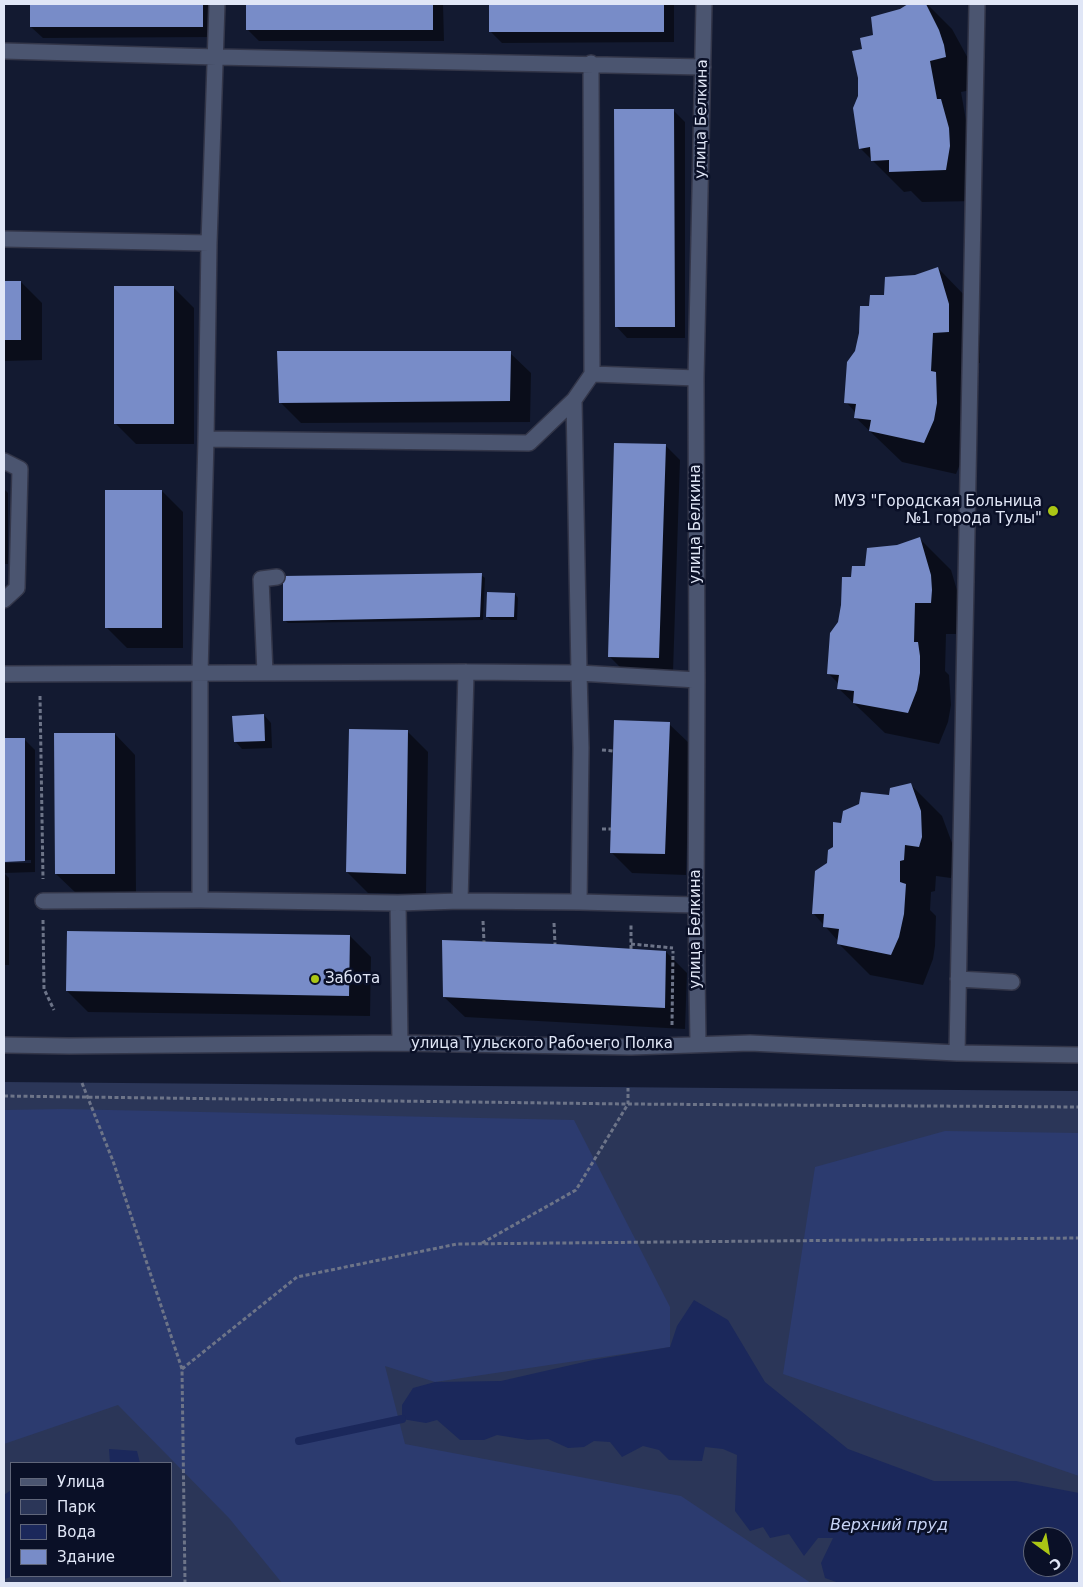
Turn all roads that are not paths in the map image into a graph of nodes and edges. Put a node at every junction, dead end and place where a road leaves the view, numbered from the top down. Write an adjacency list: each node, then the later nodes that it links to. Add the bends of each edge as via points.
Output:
1 (217, 4): 5 (street)
2 (704, 4): 7 (street, улица Белкина)
3 (977, 4): 29 (street)
4 (4, 51): 5 (street)
5 (216, 57): 6 (street); 9 (street)
6 (591, 63): 7 (street); 10 (street)
7 (703, 66): 11 (street, улица Белкина)
8 (4, 239): 9 (street)
9 (209, 243): 13 (street)
10 (592, 374): 11 (street); 12 (street)
11 (696, 378): 22 (street, улица Белкина)
12 (574, 400): 13 (street, via 530,443); 20 (street)
13 (206, 439): 18 (street)
14 (4, 461): 16 (street, via 20,468 17,588)
15 (277, 577): 19 (street, via 262,579)
16 (4, 600)
17 (466, 672): 19 (street); 20 (street); 25 (street)
18 (200, 673): 19 (street); 21 (street); 23 (street)
19 (266, 673)
20 (579, 673): 22 (street); 26 (street)
21 (4, 674)
22 (697, 680): 28 (street, улица Белкина)
23 (200, 900): 24 (street); 27 (street)
24 (43, 901)
25 (460, 901): 26 (street); 27 (street)
26 (579, 902): 28 (street)
27 (398, 903): 31 (street)
28 (696, 905): 32 (street, улица Белкина)
29 (958, 978): 30 (street); 34 (street)
30 (1012, 982)
31 (400, 1043): 32 (street, улица Тульского Рабочего Полка, via 631,1047); 33 (street, улица Тульского Рабочего Полка)
32 (698, 1044): 34 (street, улица Тульского Рабочего Полка, via 750,1043)
33 (4, 1045)
34 (957, 1053): 35 (street, улица Тульского Рабочего Полка)
35 (1079, 1054)

